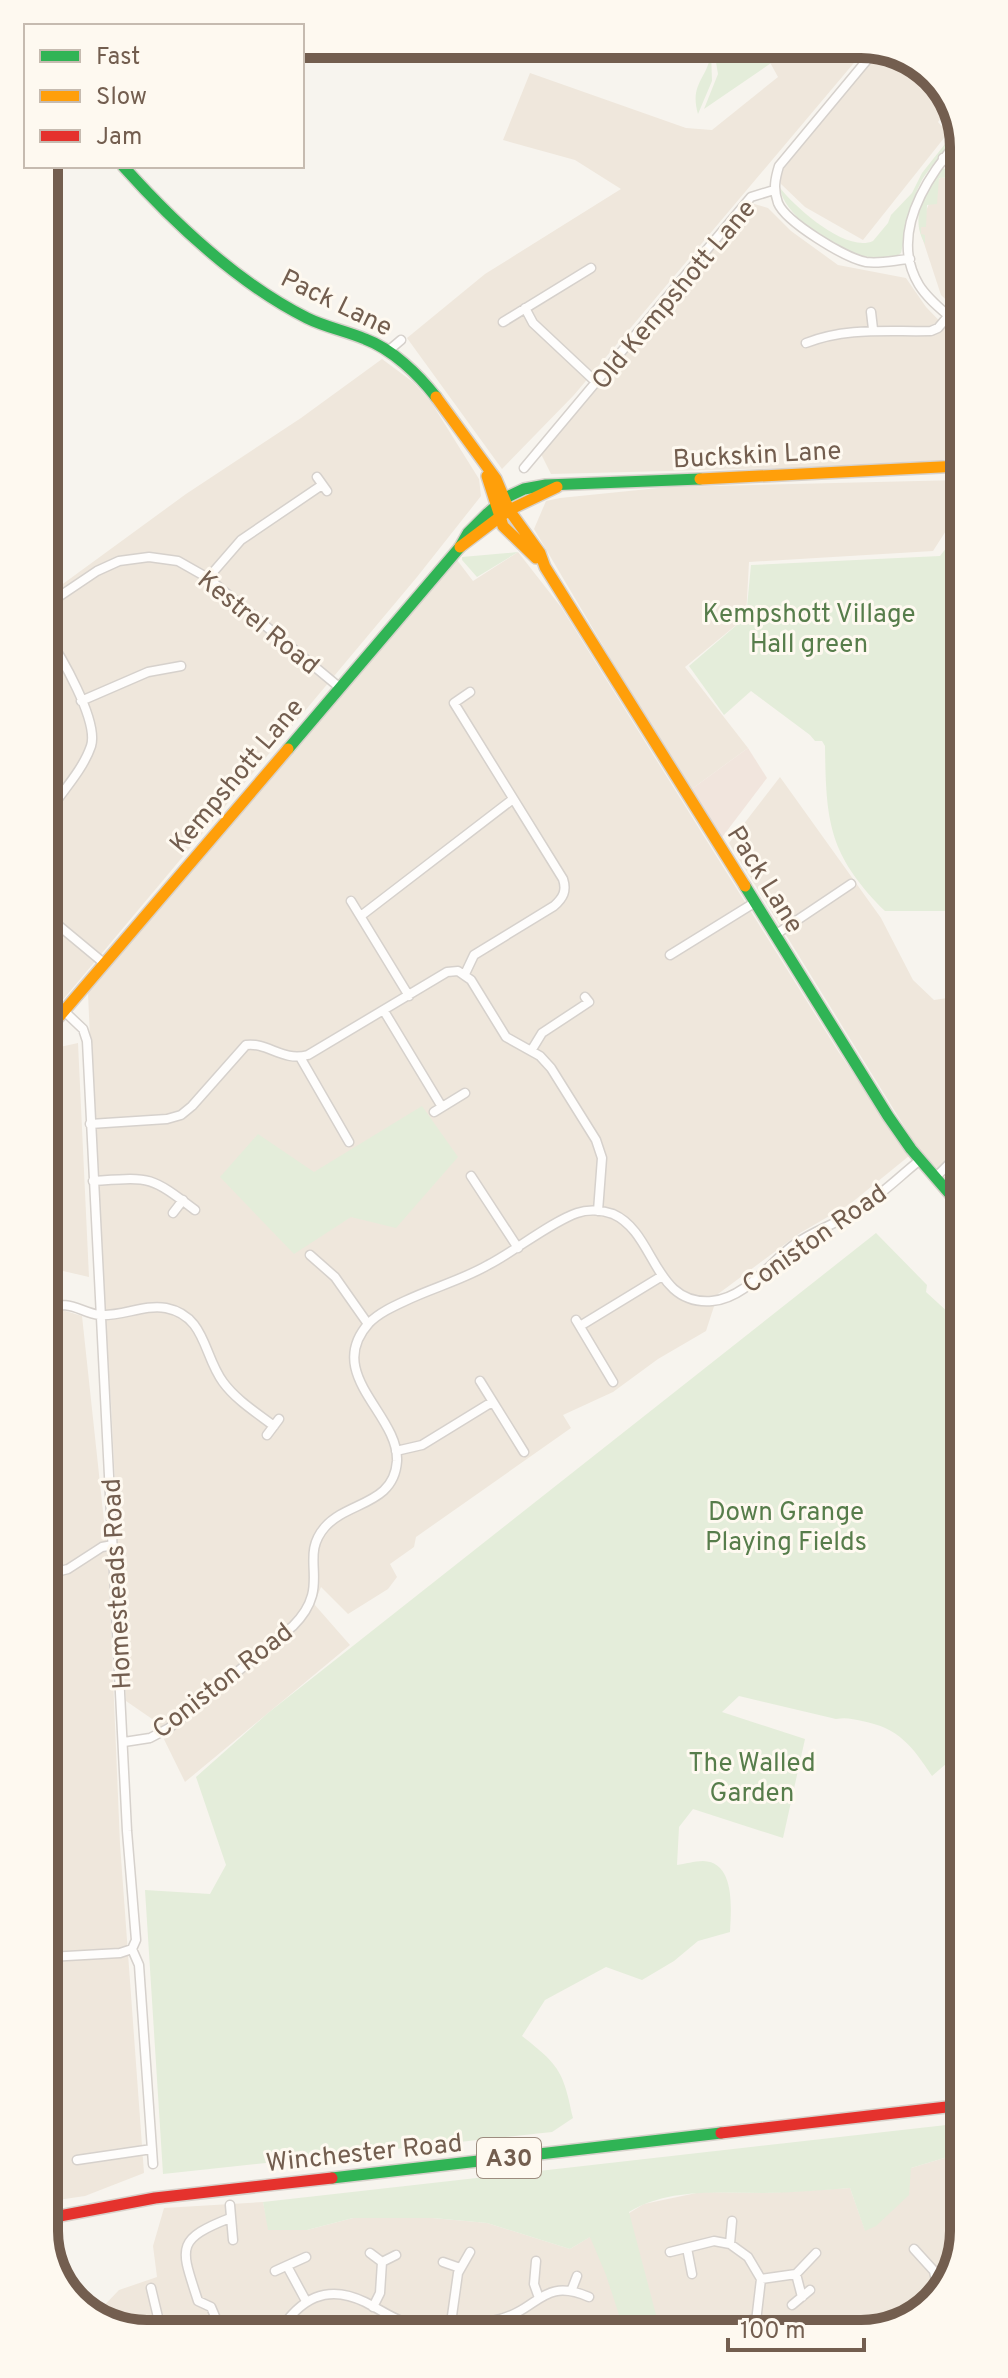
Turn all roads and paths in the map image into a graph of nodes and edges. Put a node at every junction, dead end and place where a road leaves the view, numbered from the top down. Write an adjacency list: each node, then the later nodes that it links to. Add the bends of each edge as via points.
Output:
1 (868, 58): 6 (street, Old Kempshott Lane, via 779,166)
2 (950, 150): 3 (street)
3 (943, 158): 4 (street); 7 (street, via 912,218)
4 (950, 163)
5 (125, 168): 16 (street, Pack Lane, via 195,240 268,294 308,318)
6 (774, 190): 7 (street, via 783,210 843,255 879,263); 17 (street, Old Kempshott Lane, via 751,197)
7 (910, 259): 11 (street, via 920,287)
8 (591, 268): 9 (street)
9 (525, 308): 12 (street); 17 (street, via 533,323)
10 (871, 312): 13 (street)
11 (949, 315): 13 (street, via 931,331)
12 (503, 322)
13 (873, 329): 15 (street, via 828,334)
14 (401, 340): 16 (street)
15 (806, 343)
16 (388, 351): 22 (street, Pack Lane, via 433,393 480,460)
17 (597, 383): 19 (street, Old Kempshott Lane)
18 (950, 466): 21 (street, Buckskin Lane)
19 (524, 468)
20 (322, 484): 27 (street, via 241,540)
21 (558, 486): 22 (street, Buckskin Lane, via 525,488); 23 (street, Buckskin Lane)
22 (499, 502): 23 (street, Pack Lane); 24 (street, Pack Lane); 25 (street, Kempshott Lane)
23 (509, 510): 24 (street, Buckskin Lane); 26 (street, Pack Lane)
24 (499, 519): 25 (street, Kempshott Lane); 26 (street, Pack Lane)
25 (460, 547): 31 (street, Kempshott Lane)
26 (545, 567): 38 (street, Pack Lane)
27 (208, 578): 28 (street, Kestrel Road, via 178,561 138,557 106,565); 31 (street, Kestrel Road)
28 (58, 597)
29 (58, 654): 33 (street)
30 (170, 656): 33 (street, via 176,666 122,681)
31 (339, 687): 43 (street, Kempshott Lane)
32 (470, 692): 35 (street, via 454,703)
33 (81, 701): 34 (street, via 92,743)
34 (58, 799)
35 (513, 799): 39 (street); 44 (street, via 563,879 564,893 554,906 474,955)
36 (851, 884): 41 (street)
37 (351, 901): 39 (street)
38 (754, 903): 41 (street, Pack Lane); 42 (street)
39 (362, 915): 45 (street)
40 (58, 925): 43 (street)
41 (775, 935): 55 (street, Pack Lane)
42 (670, 955)
43 (105, 964): 47 (street, Kempshott Lane)
44 (465, 974): 45 (street, via 447,972); 50 (street, via 506,1037)
45 (409, 996): 48 (street)
46 (585, 997): 50 (street, via 589,1002 542,1033)
47 (64, 1011): 49 (street, Kempshott Lane); 53 (street, Homesteads Road, via 86,1035)
48 (384, 1011): 51 (street); 52 (street, via 438,1110)
49 (58, 1018)
50 (531, 1051): 63 (street, via 551,1068 600,1147)
51 (300, 1057): 53 (street, via 248,1044 181,1115); 54 (street)
52 (465, 1093)
53 (90, 1124): 59 (street, Homesteads Road)
54 (350, 1142)
55 (920, 1160): 58 (street, Pack Lane); 67 (street, Coniston Road, via 858,1210 799,1242 726,1298 688,1298)
56 (950, 1163): 58 (street)
57 (472, 1175): 65 (street)
58 (936, 1177): 60 (street, Pack Lane)
59 (93, 1181): 61 (street, via 146,1178); 69 (street, Homesteads Road)
60 (950, 1194)
61 (183, 1200): 62 (street); 64 (street)
62 (195, 1210)
63 (598, 1211): 65 (street, via 574,1214); 67 (street, Coniston Road, via 630,1226)
64 (173, 1213)
65 (518, 1248): 70 (street, via 396,1305)
66 (312, 1261): 70 (street, via 335,1277)
67 (662, 1276): 72 (street, via 578,1323)
68 (58, 1307): 69 (street)
69 (101, 1315): 74 (street, via 154,1307 183,1314 199,1330 226,1385 277,1422); 77 (street, Homesteads Road)
70 (368, 1324): 75 (street, via 357,1347 356,1371)
71 (480, 1381): 73 (street)
72 (613, 1382)
73 (492, 1402): 75 (street, via 422,1445); 76 (street, via 514,1445)
74 (267, 1435)
75 (396, 1451): 79 (street, Coniston Road, via 394,1473 382,1493 332,1520 320,1533 314,1552 315,1592 300,1620 169,1728)
76 (524, 1452)
77 (113, 1545): 78 (street); 79 (street, Homesteads Road)
78 (58, 1572)
79 (124, 1742): 80 (street, Homesteads Road, via 136,1940)
80 (132, 1949): 81 (street); 83 (street, Homesteads Road, via 139,1965)
81 (58, 1956)
82 (950, 2107): 88 (street, Winchester Road / A30, via 155,2198)
83 (152, 2149): 84 (street); 85 (street, Homesteads Road)
84 (77, 2160)
85 (153, 2164)
86 (230, 2205): 87 (street)
87 (230, 2218): 90 (street); 119 (street, via 201,2229 186,2248)
88 (58, 2219)
89 (732, 2221): 91 (street)
90 (233, 2240)
91 (730, 2244): 92 (street, via 714,2241); 112 (street, via 748,2257)
92 (687, 2248): 96 (street); 108 (street)
93 (914, 2249): 111 (street)
94 (803, 2251): 104 (street)
95 (470, 2252): 106 (street)
96 (670, 2252)
97 (370, 2253): 102 (street)
98 (816, 2253): 104 (street)
99 (396, 2255): 102 (street)
100 (306, 2257): 105 (street)
101 (536, 2261): 118 (street)
102 (382, 2262): 123 (street, via 380,2293)
103 (443, 2262): 106 (street)
104 (808, 2263): 109 (street)
105 (287, 2266): 107 (street); 120 (street)
106 (460, 2268): 129 (street)
107 (275, 2271)
108 (692, 2274)
109 (796, 2274): 112 (street); 117 (street)
110 (577, 2276): 114 (street)
111 (937, 2277)
112 (761, 2279): 124 (street)
113 (151, 2288): 125 (street)
114 (572, 2289): 116 (street); 118 (street)
115 (810, 2290): 117 (street)
116 (589, 2297)
117 (802, 2297): 121 (street)
118 (539, 2298): 130 (street)
119 (198, 2301): 122 (street); 126 (street, via 211,2307)
120 (306, 2301): 123 (street, via 327,2293); 127 (street)
121 (792, 2305)
122 (187, 2307)
123 (373, 2307): 128 (street)
124 (757, 2319): 131 (street)
125 (159, 2320)
126 (216, 2320)
127 (288, 2320)
128 (400, 2320)
129 (451, 2320)
130 (494, 2320)
131 (753, 2320)

